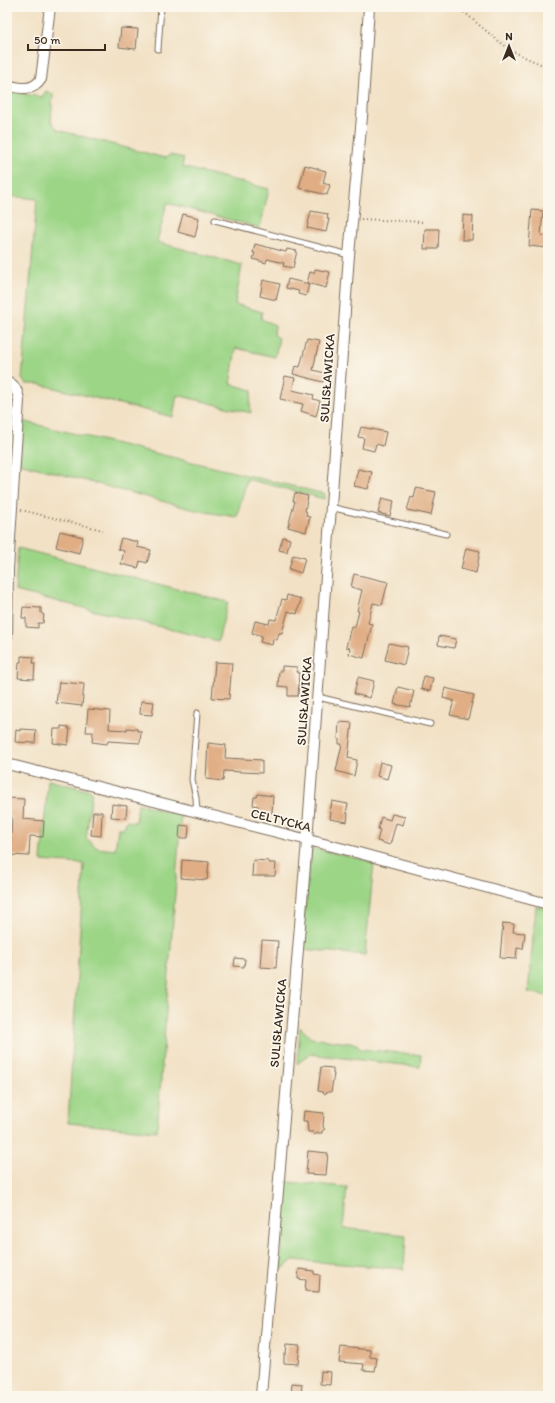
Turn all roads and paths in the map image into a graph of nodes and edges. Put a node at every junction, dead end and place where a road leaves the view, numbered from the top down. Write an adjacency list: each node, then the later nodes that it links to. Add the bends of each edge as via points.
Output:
1 (50, 7): 7 (street, via 42,74 38,83 24,88)
2 (161, 7): 5 (lane)
3 (369, 7): 8 (street, SULISŁAWICKA)
4 (458, 7): 6 (path, via 512,50)
5 (158, 48)
6 (548, 66)
7 (7, 85)
8 (352, 219): 10 (path); 11 (street, SULISŁAWICKA)
9 (215, 220): 11 (lane)
10 (424, 222)
11 (349, 255): 13 (street, SULISŁAWICKA)
12 (11, 384): 14 (street, via 18,396 19,406)
13 (330, 507): 16 (lane); 18 (street, SULISŁAWICKA)
14 (12, 508): 15 (path); 17 (street)
15 (102, 530)
16 (446, 534)
17 (7, 637)
18 (318, 697): 20 (lane); 23 (street, SULISŁAWICKA)
19 (197, 713): 22 (lane, via 192,780)
20 (430, 724)
21 (7, 764): 22 (street, CELTYCKA)
22 (197, 812): 23 (street, CELTYCKA)
23 (307, 841): 24 (street, CELTYCKA); 25 (street, SULISŁAWICKA)
24 (548, 904)
25 (261, 1396)

